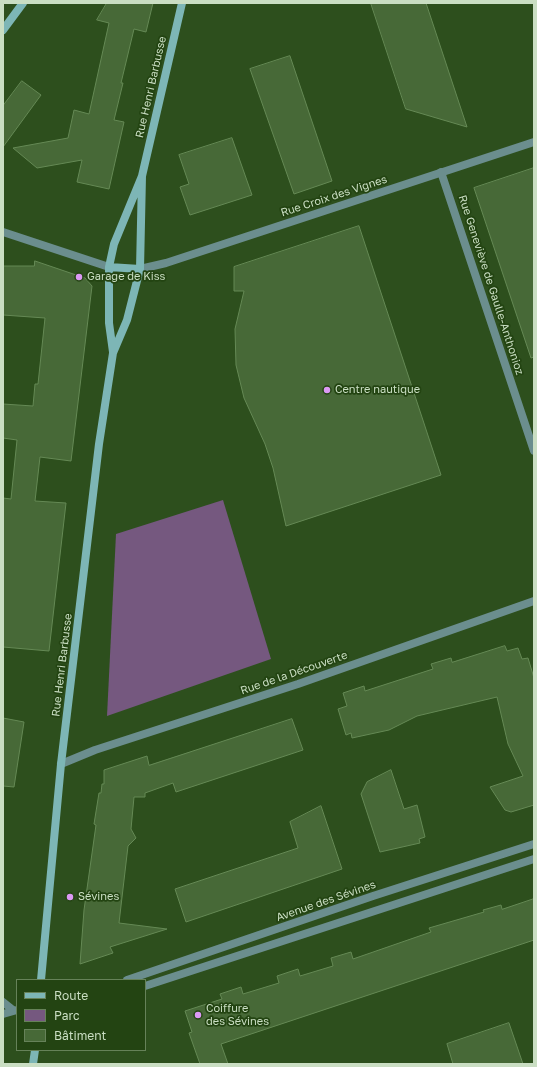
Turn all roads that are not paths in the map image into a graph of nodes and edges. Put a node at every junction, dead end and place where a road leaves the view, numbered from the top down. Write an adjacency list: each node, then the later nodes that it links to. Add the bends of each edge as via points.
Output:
1 (23, 3): 3 (street)
2 (182, 3): 6 (street, Rue Henri Barbusse)
3 (3, 30)
4 (534, 142): 5 (street, Rue Croix des Vignes)
5 (441, 172): 9 (street, Rue Croix des Vignes); 11 (street, Rue Geneviève de Gaulle-Anthonioz)
6 (142, 176): 8 (street, Rue Henri Barbusse, via 114,244); 9 (street, Rue Henri Barbusse)
7 (3, 232): 8 (street)
8 (109, 267): 9 (street); 10 (street, Rue Henri Barbusse, via 109,323)
9 (140, 269): 10 (street, Rue Henri Barbusse, via 127,320)
10 (113, 353): 13 (street, Rue Henri Barbusse, via 98,452)
11 (534, 451)
12 (534, 601): 13 (street, Rue de la Découverte, via 298,684 95,750)
13 (61, 764): 16 (street, Rue Henri Barbusse)
14 (534, 844): 17 (street, Avenue des Sévines)
15 (534, 859): 18 (street)
16 (41, 979)
17 (130, 979)
18 (146, 986)
19 (3, 1002): 20 (street)
20 (15, 1010): 21 (street)
21 (3, 1014)
22 (35, 1051): 23 (street)
23 (33, 1064)

